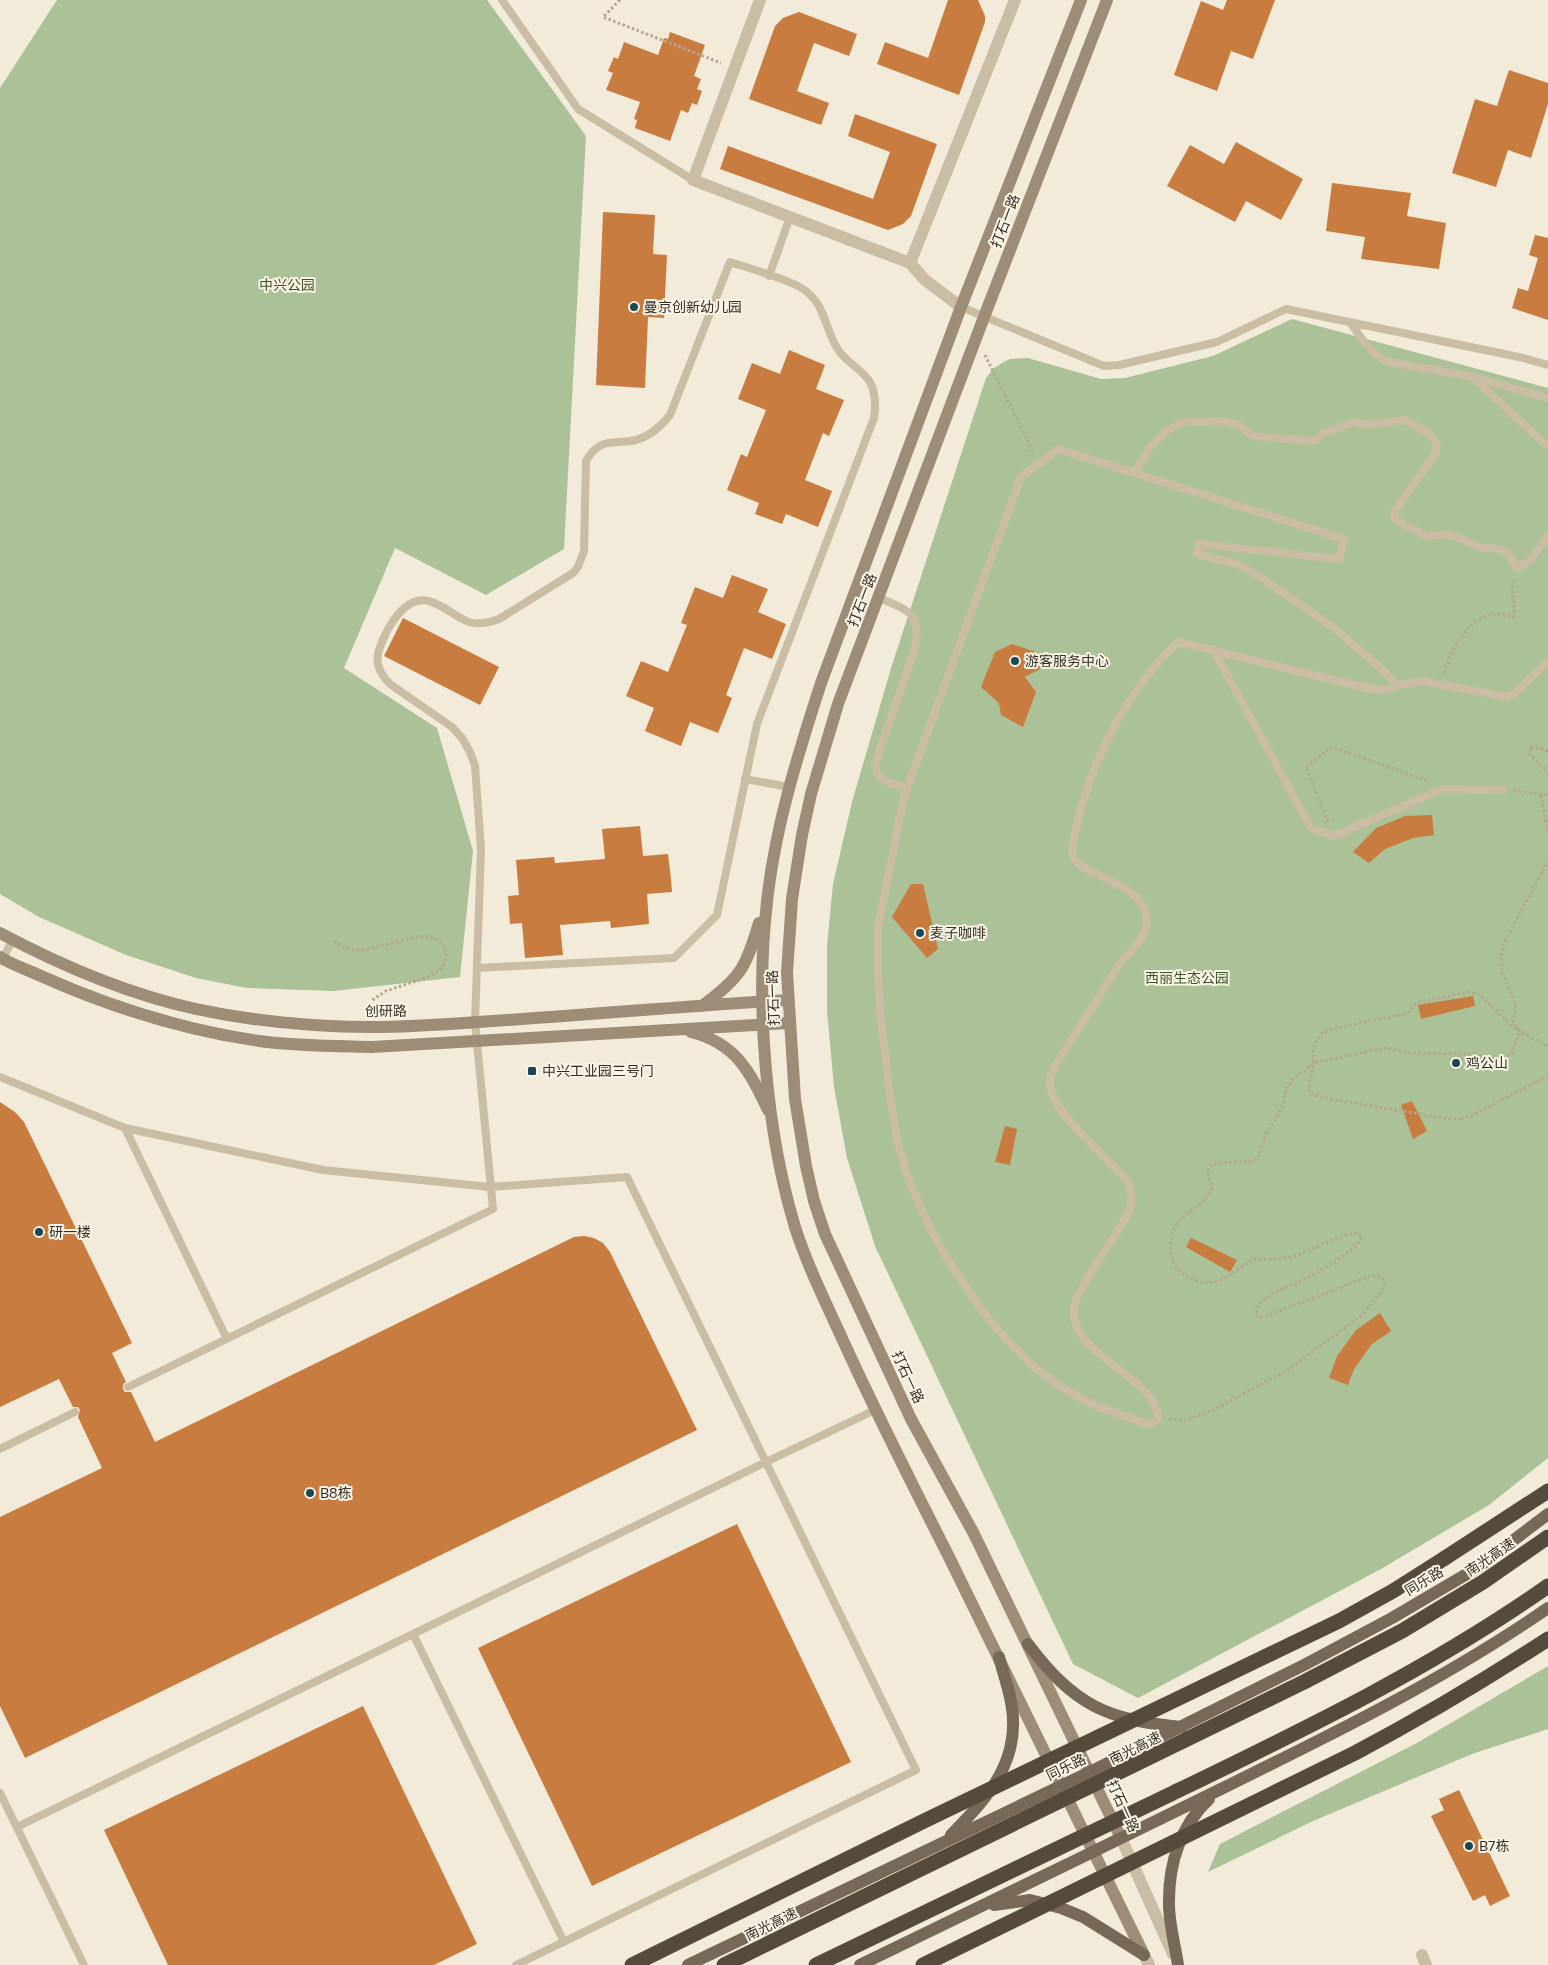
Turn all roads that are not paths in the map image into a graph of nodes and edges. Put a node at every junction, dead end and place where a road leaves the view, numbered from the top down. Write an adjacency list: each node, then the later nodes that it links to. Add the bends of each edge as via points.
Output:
1 (502, 0): 6 (lane, via 578,109)
2 (760, 0): 6 (street)
3 (1015, 0): 8 (street)
4 (1081, 0): 10 (main road, 打石一路)
5 (1107, 0): 11 (main road, 打石一路)
6 (693, 180): 7 (street)
7 (790, 217): 8 (street); 9 (lane)
8 (910, 263): 10 (street, via 925,280)
9 (769, 276): 23 (lane, via 802,289 818,304 838,350 869,381 876,406 757,724); 31 (lane, via 730,262 670,415 645,437 607,442 591,452 585,471 584,551 573,573 487,624 474,624 432,602 419,600 406,605 381,642 378,665 382,676 452,727 462,738 475,766 481,849)
10 (961, 308): 11 (lane); 24 (main road, 打石一路, via 821,683)
11 (984, 317): 12 (lane, via 1104,366 1217,342 1286,309); 19 (main road, 打石一路)
12 (1351, 324): 13 (lane); 14 (lane, via 1380,359)
13 (1548, 365)
14 (1474, 377): 15 (lane); 16 (lane)
15 (1548, 398)
16 (1548, 447)
17 (1134, 472): 18 (lane, via 1151,446 1166,431 1183,422 1225,421 1240,426 1252,436 1310,441 1353,422 1368,425 1405,420 1428,433 1437,446 1430,464 1396,507 1395,518 1401,523 1427,536 1447,534 1478,547 1507,552 1517,568 1531,560); 22 (lane, via 1344,539 1339,559 1199,544 1197,554 1234,563 1259,576 1334,628 1390,677); 25 (lane, via 1058,449 1021,477)
18 (1548, 535)
19 (878, 598): 25 (lane, via 911,613 918,635 875,764 880,778); 32 (main road, 打石一路, via 838,704 811,794 792,899)
20 (1213, 650): 22 (lane, via 1368,688 1381,690); 25 (lane, via 1178,642 1158,661 1129,702 1086,791 1072,846 1073,857 1078,864 1125,888 1137,898 1147,921 1140,939 1120,964 1056,1064 1050,1086 1073,1125 1122,1175 1131,1189 1129,1212 1088,1278 1075,1303 1074,1314 1080,1334 1147,1393 1159,1409 1158,1419 1154,1422 1146,1424 1091,1404 1033,1366 1005,1338 961,1282 926,1222 908,1178 897,1140 890,1096 877,952 878,927); 26 (lane, via 1311,828 1334,836 1442,789)
21 (1548, 661): 22 (lane, via 1508,697 1422,681)
22 (1393, 686)
23 (746, 778): 24 (lane); 31 (lane, via 717,915 674,958)
24 (789, 787): 27 (main road, 打石一路)
25 (907, 788)
26 (1503, 790)
27 (767, 899): 33 (main road, 打石一路); 34 (main road, via 743,968 733,982)
28 (0, 933): 29 (main road, 创研路)
29 (13, 940): 30 (lane); 35 (main road, 创研路, via 98,978 196,1009 253,1018 372,1027)
30 (1, 960): 39 (main road, via 113,1005 199,1029 260,1041 372,1047)
31 (477, 968): 35 (lane)
32 (788, 1000): 33 (main road, 创研路); 36 (main road, 打石一路)
33 (763, 1002): 34 (main road, 创研路); 37 (main road, 打石一路)
34 (702, 1006): 35 (main road, 创研路)
35 (475, 1022): 39 (lane)
36 (789, 1024): 37 (main road); 57 (main road, 打石一路, via 794,1099 814,1201 825,1234 911,1419 974,1534)
37 (764, 1025): 38 (main road); 41 (main road, 打石一路)
38 (676, 1029): 39 (main road); 41 (main road, via 705,1035 728,1049 752,1076)
39 (477, 1042): 43 (lane)
40 (0, 1077): 42 (lane)
41 (773, 1119): 46 (main road, 打石一路, via 778,1161 796,1228 823,1298)
42 (125, 1128): 43 (lane, via 323,1170); 44 (lane)
43 (490, 1187): 44 (lane, via 493,1209); 49 (lane, via 627,1177)
44 (227, 1338): 45 (lane)
45 (128, 1387)
46 (875, 1410): 49 (lane); 58 (main road, 打石一路)
47 (75, 1412): 48 (lane)
48 (0, 1449)
49 (766, 1462): 55 (lane); 69 (lane, via 916,1770)
50 (1548, 1491): 73 (highway, bridge, via 1393,1591 1339,1621)
51 (1548, 1514): 59 (main road, 同乐路, via 1477,1568 1392,1618)
52 (1548, 1537): 75 (highway, 南光高速, bridge, via 1418,1622 1304,1682)
53 (1548, 1586): 76 (highway, bridge, via 1421,1668 1326,1719)
54 (1548, 1608): 62 (main road, via 1435,1679)
55 (414, 1634): 64 (lane); 69 (lane)
56 (1548, 1639): 78 (highway, bridge, via 1355,1754)
57 (1028, 1644): 59 (main road, via 1062,1685 1094,1706 1124,1719); 60 (main road, 打石一路)
58 (999, 1656): 61 (main road, 打石一路); 66 (main road, via 1013,1720 1008,1757 1000,1778 980,1806)
59 (1182, 1727): 60 (main road, 同乐路)
60 (1090, 1772): 61 (main road, 同乐路); 65 (main road, 打石一路)
61 (1060, 1786): 66 (main road, 同乐路); 67 (main road, 打石一路)
62 (1219, 1790): 65 (main road); 79 (main road, via 1187,1826 1172,1869 1169,1901)
63 (0, 1793): 64 (lane)
64 (17, 1827): 71 (lane)
65 (1122, 1838): 67 (main road); 79 (street, 打石一路)
66 (944, 1842): 74 (main road, 同乐路)
67 (1093, 1853): 68 (main road); 70 (main road, 打石一路)
68 (981, 1906): 70 (main road, via 1030,1900 1061,1908 1083,1917); 77 (main road)
69 (564, 1942): 72 (lane)
70 (1146, 1960)
71 (84, 1965)
72 (516, 1965)
73 (632, 1965)
74 (688, 1965)
75 (724, 1965)
76 (816, 1965)
77 (860, 1965)
78 (923, 1965)
79 (1178, 1965)

